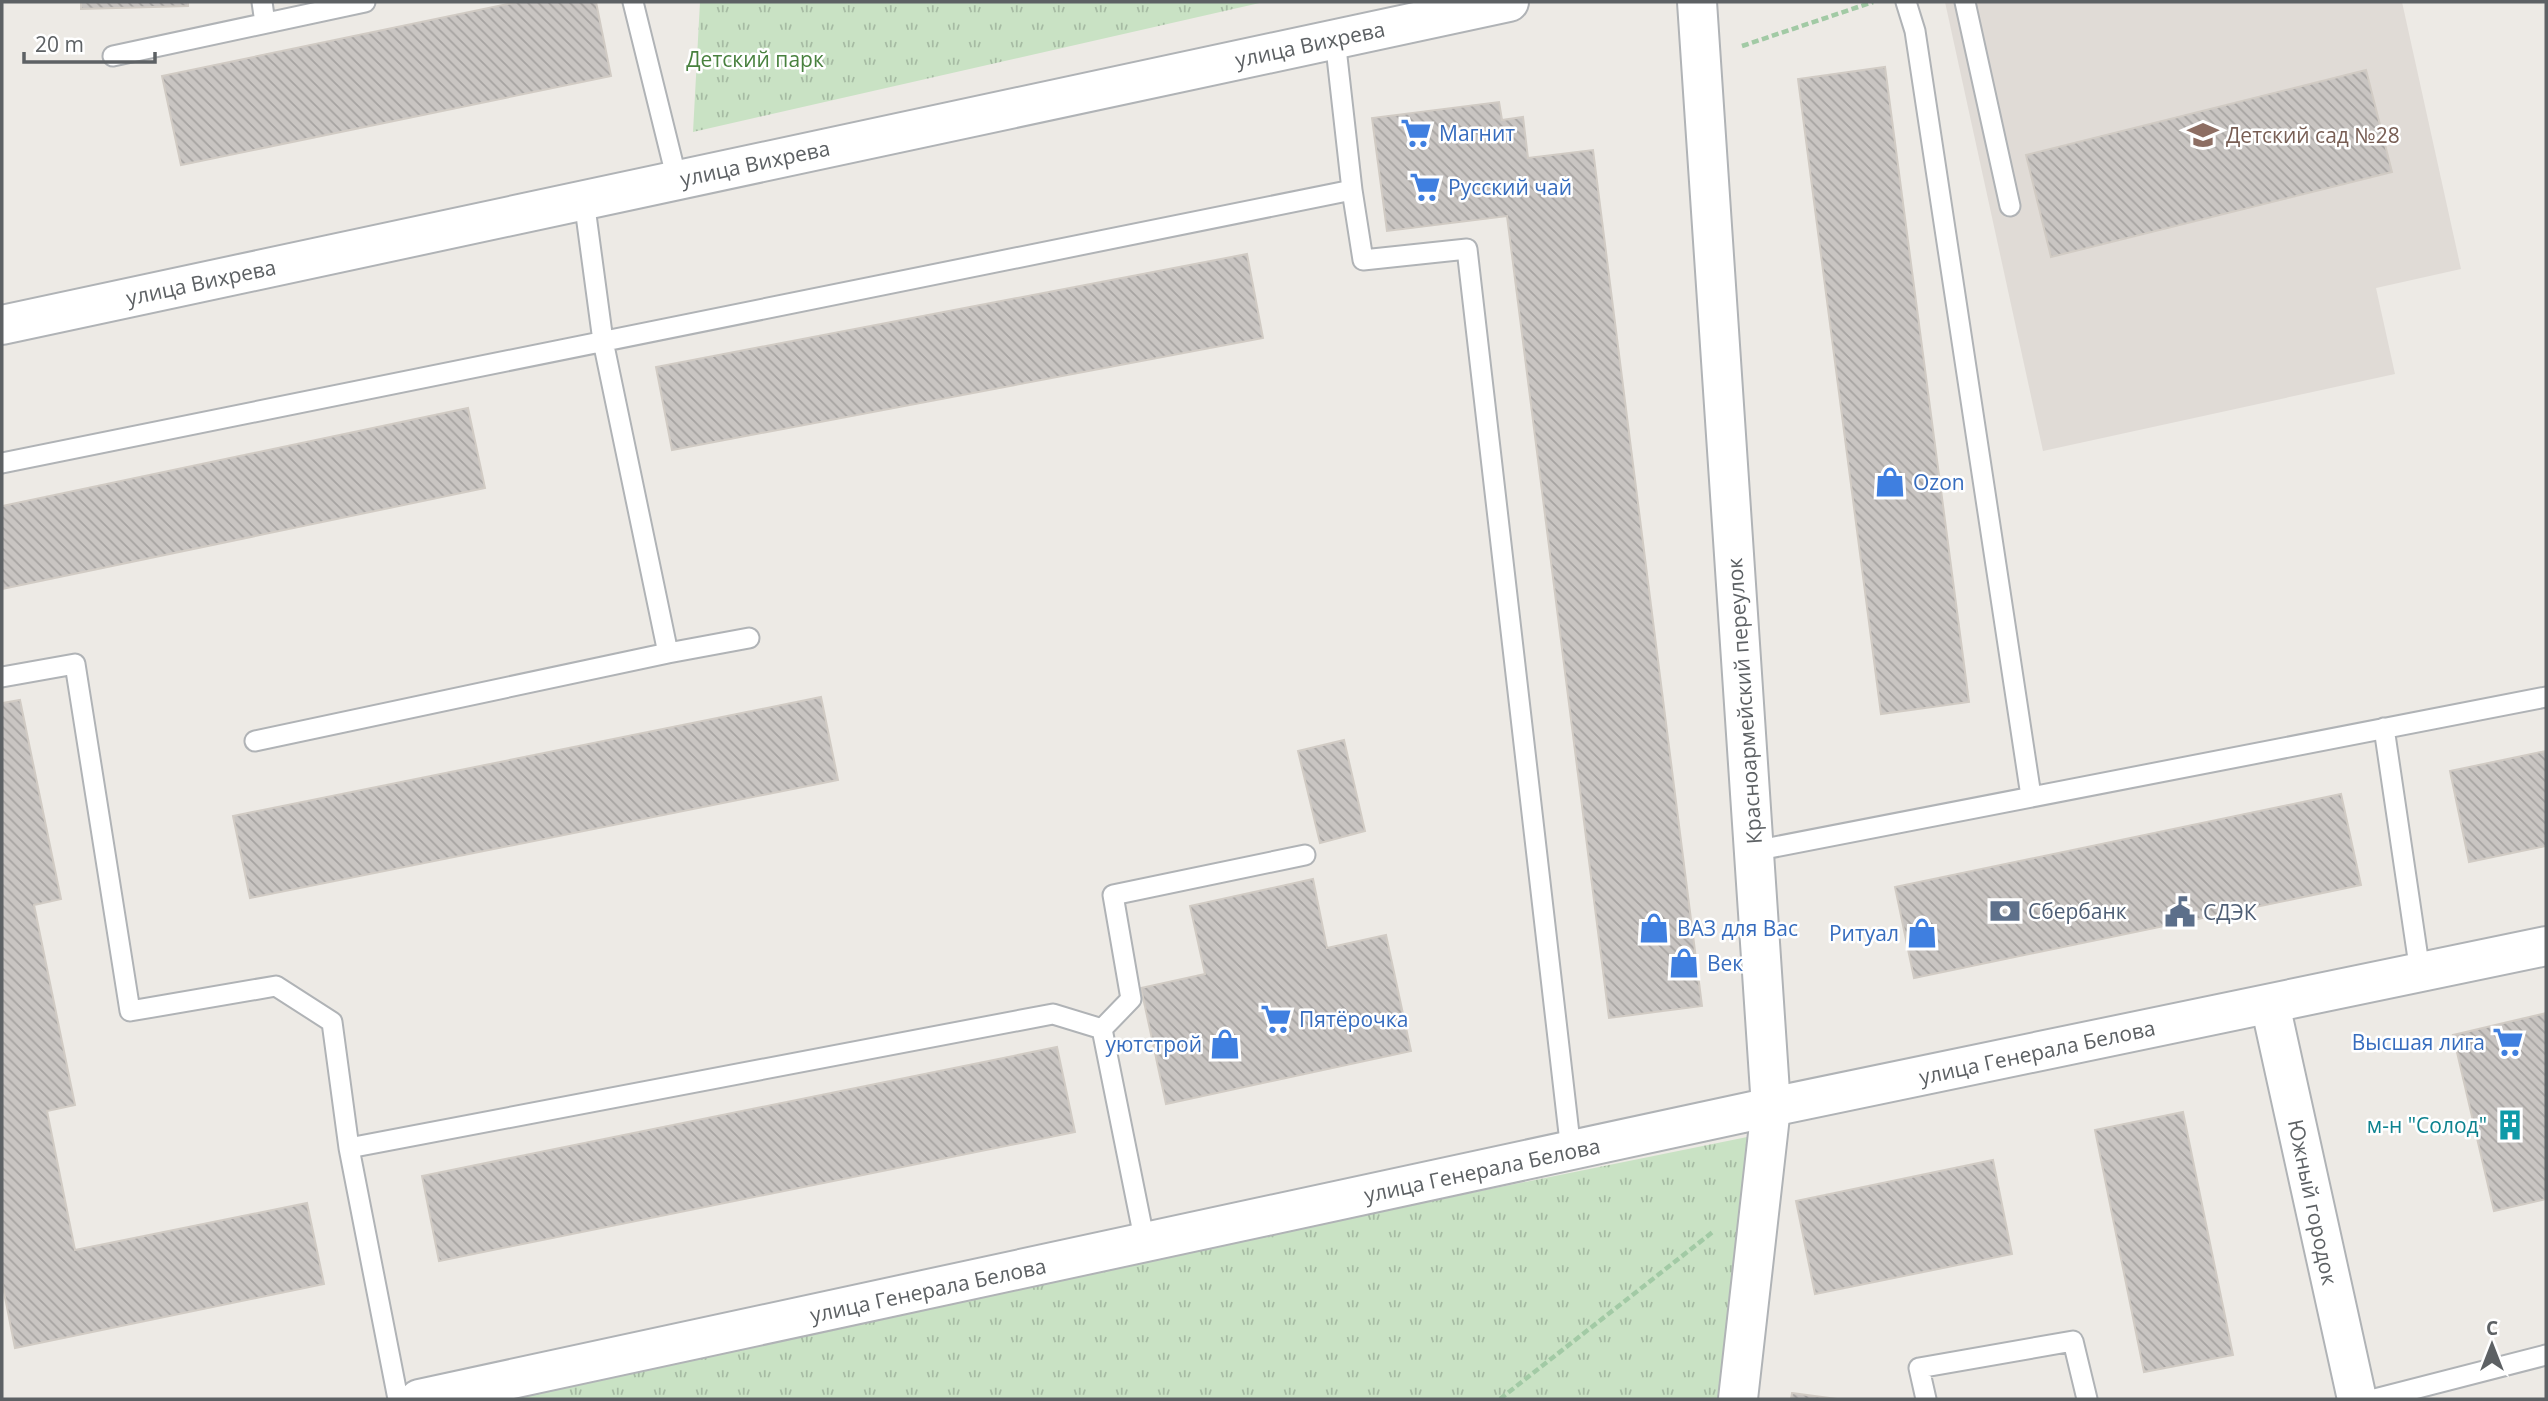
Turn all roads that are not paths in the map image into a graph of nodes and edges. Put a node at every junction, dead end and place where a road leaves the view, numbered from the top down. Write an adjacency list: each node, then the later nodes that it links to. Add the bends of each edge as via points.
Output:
1 (262, 2): 8 (lane)
2 (365, 2): 8 (lane)
3 (633, 2): 11 (lane)
4 (1509, 2): 9 (street, улица Вихрева)
5 (1697, 2): 25 (street, Красноармейский переулок)
6 (1906, 2): 24 (lane, via 1915,32)
7 (1965, 2): 14 (lane)
8 (265, 23): 10 (lane)
9 (1335, 39): 11 (street, улица Вихрева); 12 (lane)
10 (113, 56)
11 (677, 180): 13 (street, улица Вихрева)
12 (1352, 190): 16 (lane); 33 (lane, via 1363,260 1467,248)
13 (584, 200): 15 (street, улица Вихрева); 16 (lane)
14 (2010, 206)
15 (2, 325)
16 (603, 341): 17 (lane); 19 (lane)
17 (2, 463)
18 (749, 638): 19 (lane)
19 (668, 653): 23 (lane)
20 (2, 677): 32 (lane, via 75,664 130,1011 276,986 332,1022)
21 (2546, 697): 22 (lane)
22 (2384, 727): 24 (lane); 28 (lane)
23 (255, 741)
24 (2031, 796): 25 (lane)
25 (1754, 851): 31 (street, Красноармейский переулок)
26 (1305, 855): 30 (lane, via 1113,895 1130,999)
27 (2546, 946): 28 (street, улица Генерала Белова)
28 (2420, 972): 29 (street, улица Генерала Белова)
29 (2270, 1004): 31 (street, улица Генерала Белова); 41 (street, Южный городок)
30 (1102, 1029): 32 (lane, via 1053,1014); 34 (lane)
31 (1771, 1107): 33 (street, улица Генерала Белова); 38 (street, Красноармейский переулок)
32 (349, 1148): 36 (lane)
33 (1572, 1151): 34 (street, улица Генерала Белова)
34 (1145, 1243): 37 (street, улица Генерала Белова)
35 (2546, 1355): 42 (lane)
36 (398, 1399)
37 (419, 1399)
38 (1738, 1399)
39 (1926, 1399): 40 (lane, via 1919,1368 2073,1341)
40 (2087, 1399)
41 (2357, 1399)
42 (2375, 1399)

